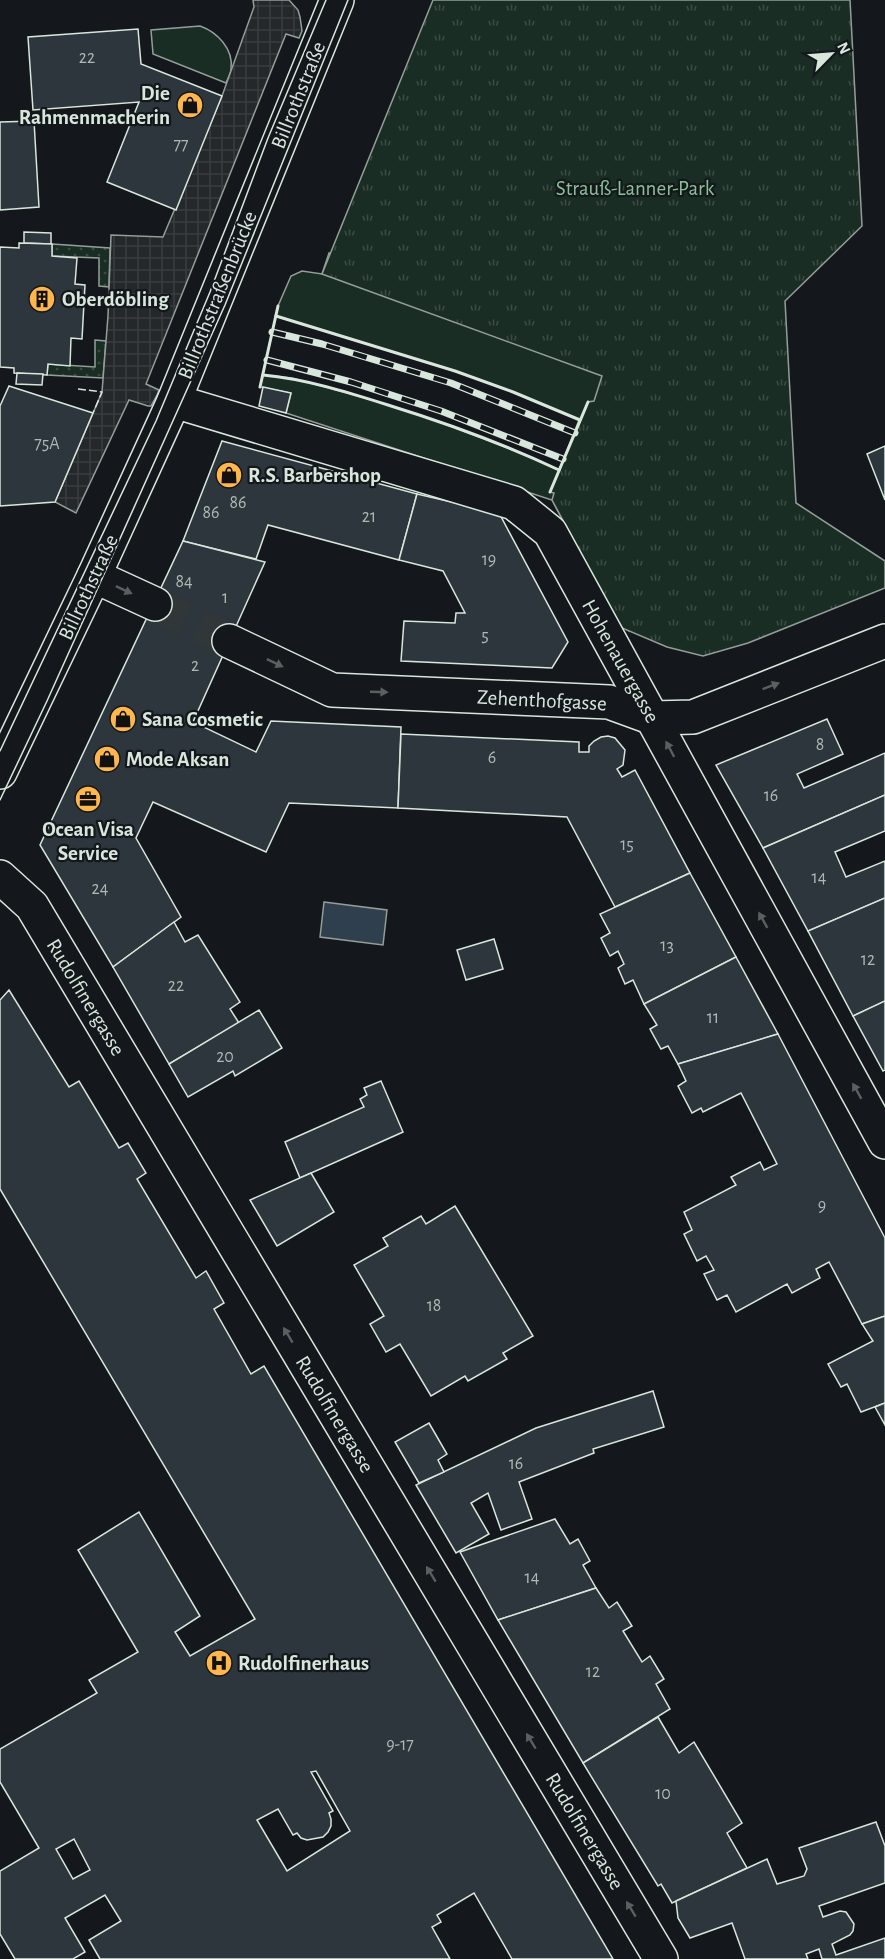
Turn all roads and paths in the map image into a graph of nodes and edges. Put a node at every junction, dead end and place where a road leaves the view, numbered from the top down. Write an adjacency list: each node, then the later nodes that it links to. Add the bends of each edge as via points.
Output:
1 (337, 0): 2 (street, Billrothstraße)
2 (260, 190): 3 (street, Billrothstraßenbrücke)
3 (174, 401): 4 (street, Billrothstraße); 8 (street, Hohenauergasse, via 514,503 550,532)
4 (93, 576): 5 (street, one-way to 5); 9 (street, Billrothstraße)
5 (155, 604)
6 (229, 641): 8 (street, Zehenthofgasse, one-way to 8, via 332,690 609,702)
7 (885, 641): 8 (street, Zehenthofgasse, one-way to 7, via 693,717)
8 (653, 718): 11 (street, Hohenauergasse, one-way to 8)
9 (0, 772)
10 (0, 877): 12 (street, Rudolfinergasse, one-way to 10, via 32,906)
11 (885, 1142)
12 (661, 1959)

